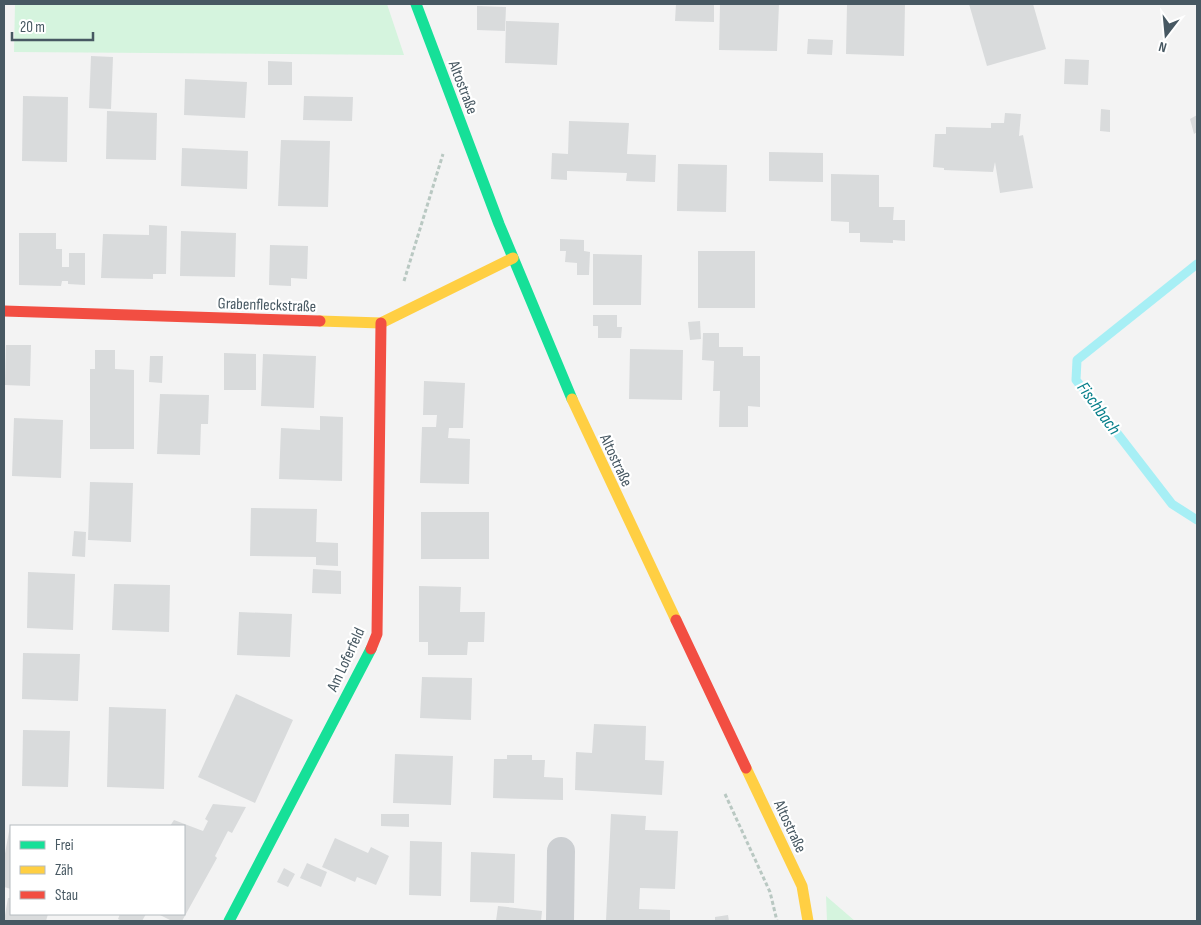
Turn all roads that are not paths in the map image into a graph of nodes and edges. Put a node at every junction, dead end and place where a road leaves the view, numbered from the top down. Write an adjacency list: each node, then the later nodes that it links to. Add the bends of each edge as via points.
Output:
1 (416, 4): 2 (street, Altostraße)
2 (514, 258): 4 (street, Grabenfleckstraße); 8 (street, Altostraße, via 576,410 802,886)
3 (4, 312): 4 (street, Grabenfleckstraße)
4 (381, 323): 6 (street, Am Loferfeld, via 377,634)
5 (561, 851): 7 (street)
6 (229, 921)
7 (560, 921)
8 (808, 921)

